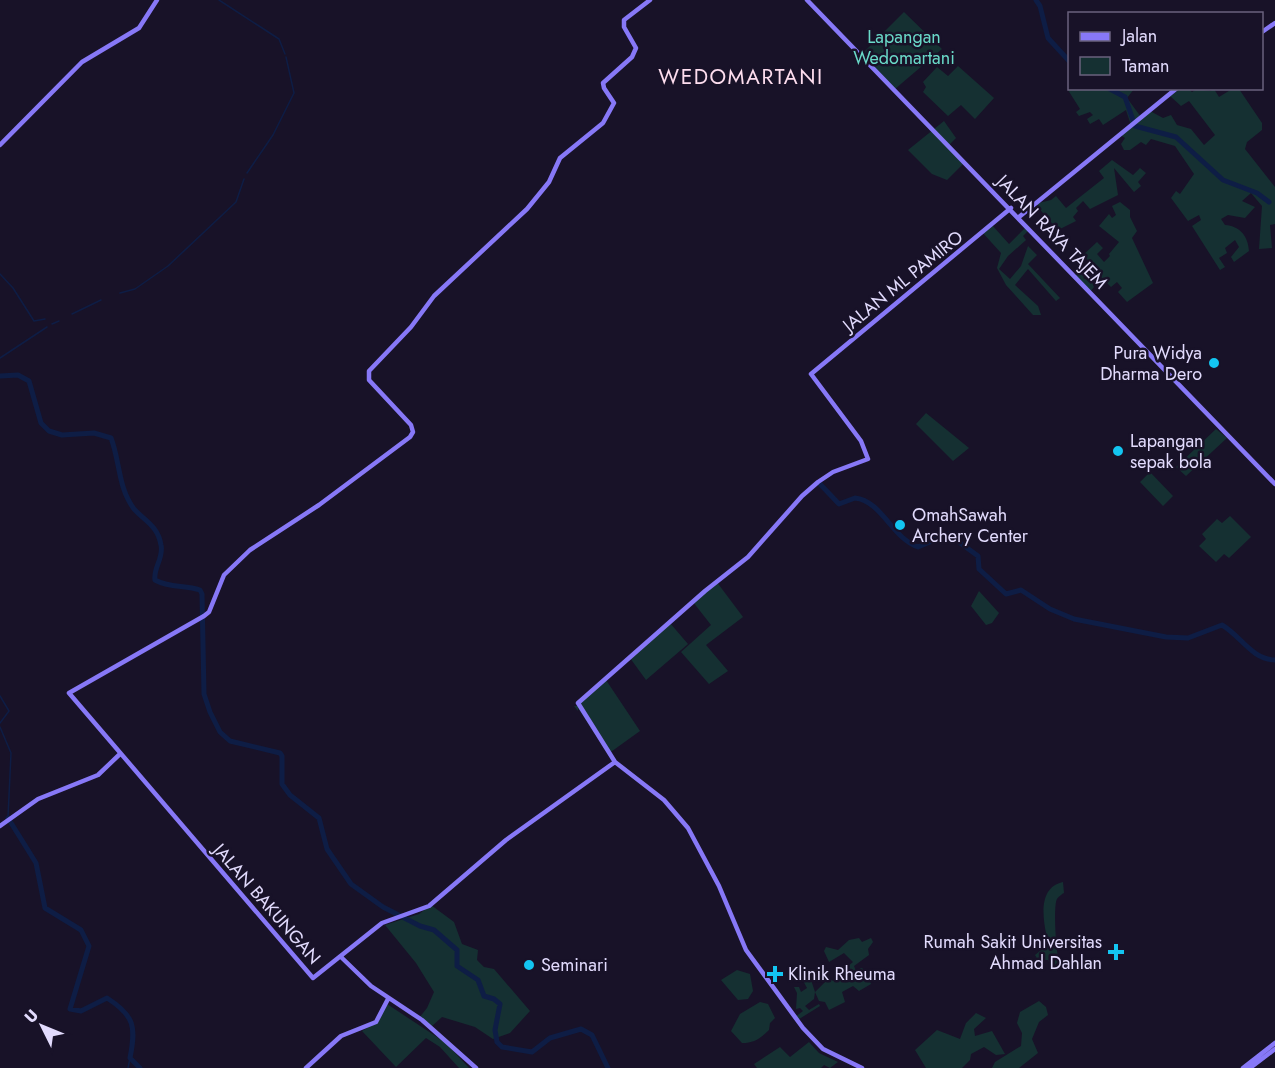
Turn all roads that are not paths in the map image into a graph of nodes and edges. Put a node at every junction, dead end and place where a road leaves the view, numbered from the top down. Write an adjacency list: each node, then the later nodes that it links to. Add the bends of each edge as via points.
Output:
1 (157, 0): 5 (main road, via 139,28 82,62)
2 (650, 0): 9 (main road, via 624,20 636,48 632,57 603,83 614,103 609,116 562,155 545,189 434,296 369,371 369,380 411,425 410,437 250,550 224,576 209,612 69,693)
3 (807, 0): 6 (main road, JALAN RAYA TAJEM)
4 (1174, 90): 7 (main road)
5 (0, 145)
6 (1011, 208): 7 (main road, JALAN RAYA TAJEM); 10 (main road, JALAN ML PAMIRO, via 811,374 861,441 868,459 827,475 804,494 755,551 578,704)
7 (1019, 217): 8 (main road, JALAN RAYA TAJEM)
8 (1275, 484)
9 (120, 754): 11 (main road, via 98,775 38,799); 12 (main road, JALAN BAKUNGAN, via 308,975 317,977)
10 (615, 762): 12 (main road, JALAN BAKUNGAN, via 507,840 429,906 382,923); 18 (main road, via 664,800 688,828 720,886 746,950 803,1028 823,1049)
11 (0, 826)
12 (341, 957): 13 (main road)
13 (388, 999): 16 (main road, via 376,1022 341,1036); 17 (main road, via 422,1020)
14 (1275, 1043): 19 (main road)
15 (1275, 1049): 20 (main road)
16 (306, 1068)
17 (476, 1068)
18 (862, 1068)
19 (1243, 1068)
20 (1250, 1068)

